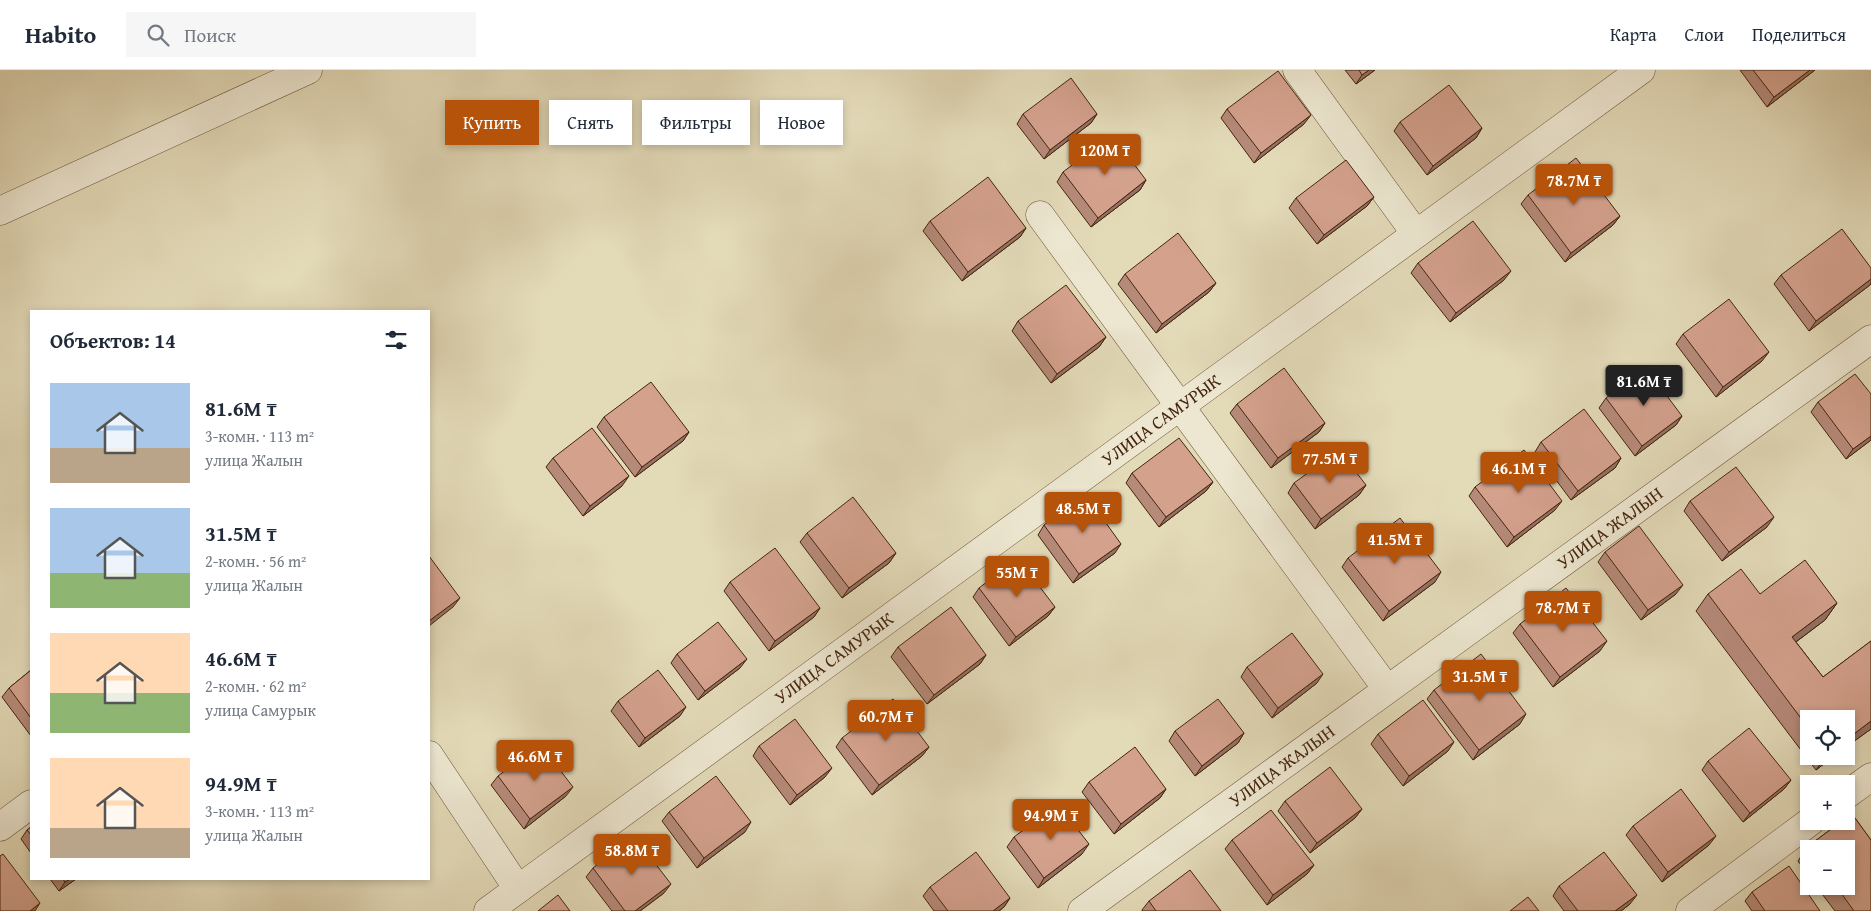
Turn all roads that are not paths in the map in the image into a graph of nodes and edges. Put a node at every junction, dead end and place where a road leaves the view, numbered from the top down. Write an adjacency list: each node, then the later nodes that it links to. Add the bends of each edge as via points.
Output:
1 (308, 70): 4 (street)
2 (1297, 70): 6 (street)
3 (1641, 70): 6 (street, УЛИЦА САМУРЫК)
4 (0, 211)
5 (1040, 215): 8 (street)
6 (1416, 234): 8 (street, УЛИЦА САМУРЫК)
7 (1871, 339): 9 (street, УЛИЦА ЖАЛЫН)
8 (1180, 406): 9 (street); 16 (street, УЛИЦА САМУРЫК)
9 (1387, 689): 18 (street, УЛИЦА ЖАЛЫН)
10 (430, 757): 16 (street)
11 (1871, 777): 12 (street)
12 (1855, 789)
13 (30, 805): 14 (street)
14 (0, 826)
15 (1800, 829): 19 (street)
16 (518, 889): 17 (street, УЛИЦА САМУРЫК)
17 (488, 911)
18 (1082, 911)
19 (1690, 911)

